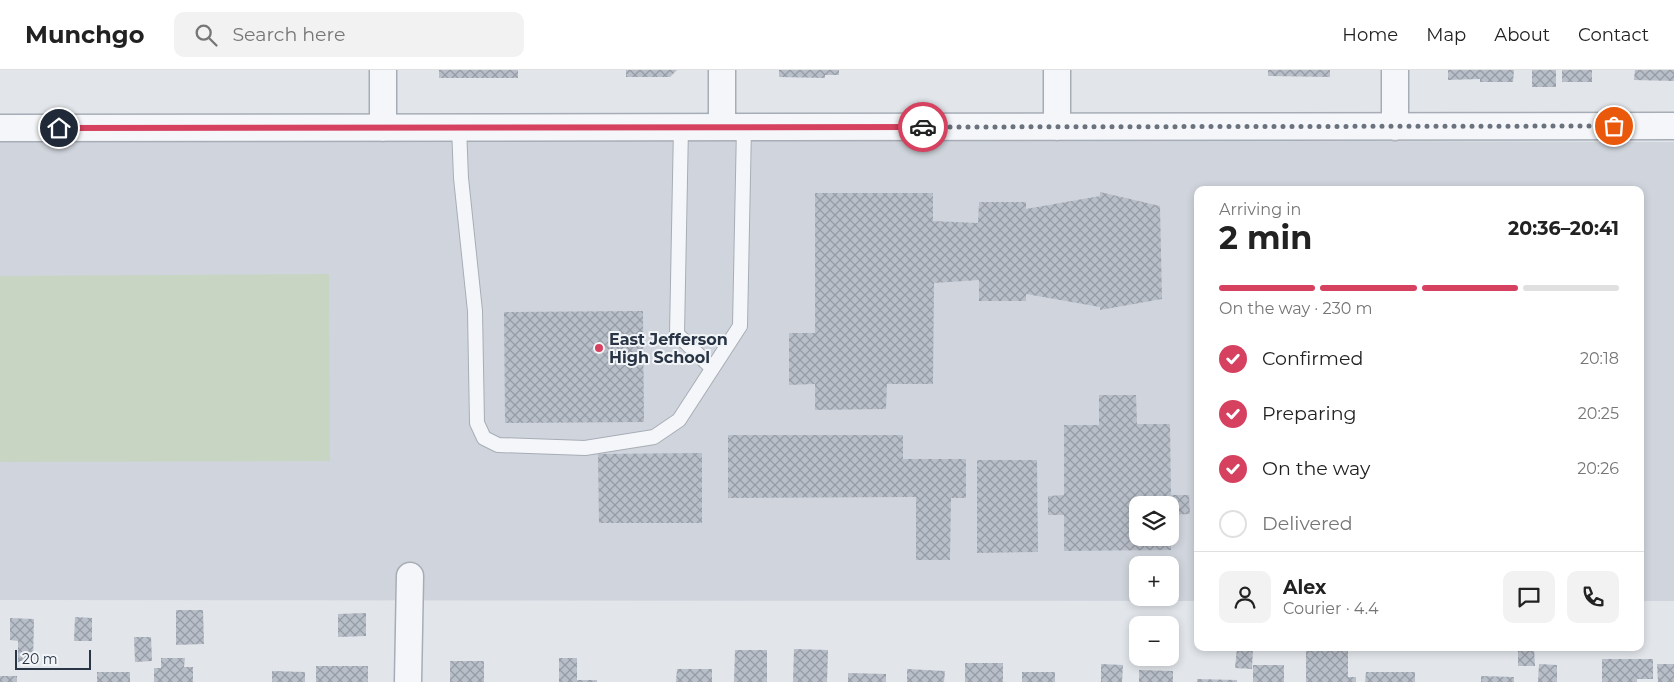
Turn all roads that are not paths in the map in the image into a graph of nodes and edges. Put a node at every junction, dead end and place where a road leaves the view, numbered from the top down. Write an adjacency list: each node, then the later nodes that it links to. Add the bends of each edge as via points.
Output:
1 (383, 70): 12 (street)
2 (722, 70): 8 (street)
3 (1057, 70): 9 (street)
4 (1395, 70): 10 (street)
5 (1674, 126): 10 (street)
6 (459, 127): 7 (street); 12 (street); 13 (lane, via 475,311 477,423 484,438 498,445 585,448 654,437 679,420)
7 (681, 127): 8 (street); 13 (lane, via 677,334)
8 (733, 127): 9 (street); 13 (lane, via 740,326)
9 (1057, 127): 10 (street)
10 (1395, 127)
11 (0, 128): 12 (street)
12 (383, 128)
13 (712, 368)
14 (410, 576): 15 (street)
15 (408, 682)

